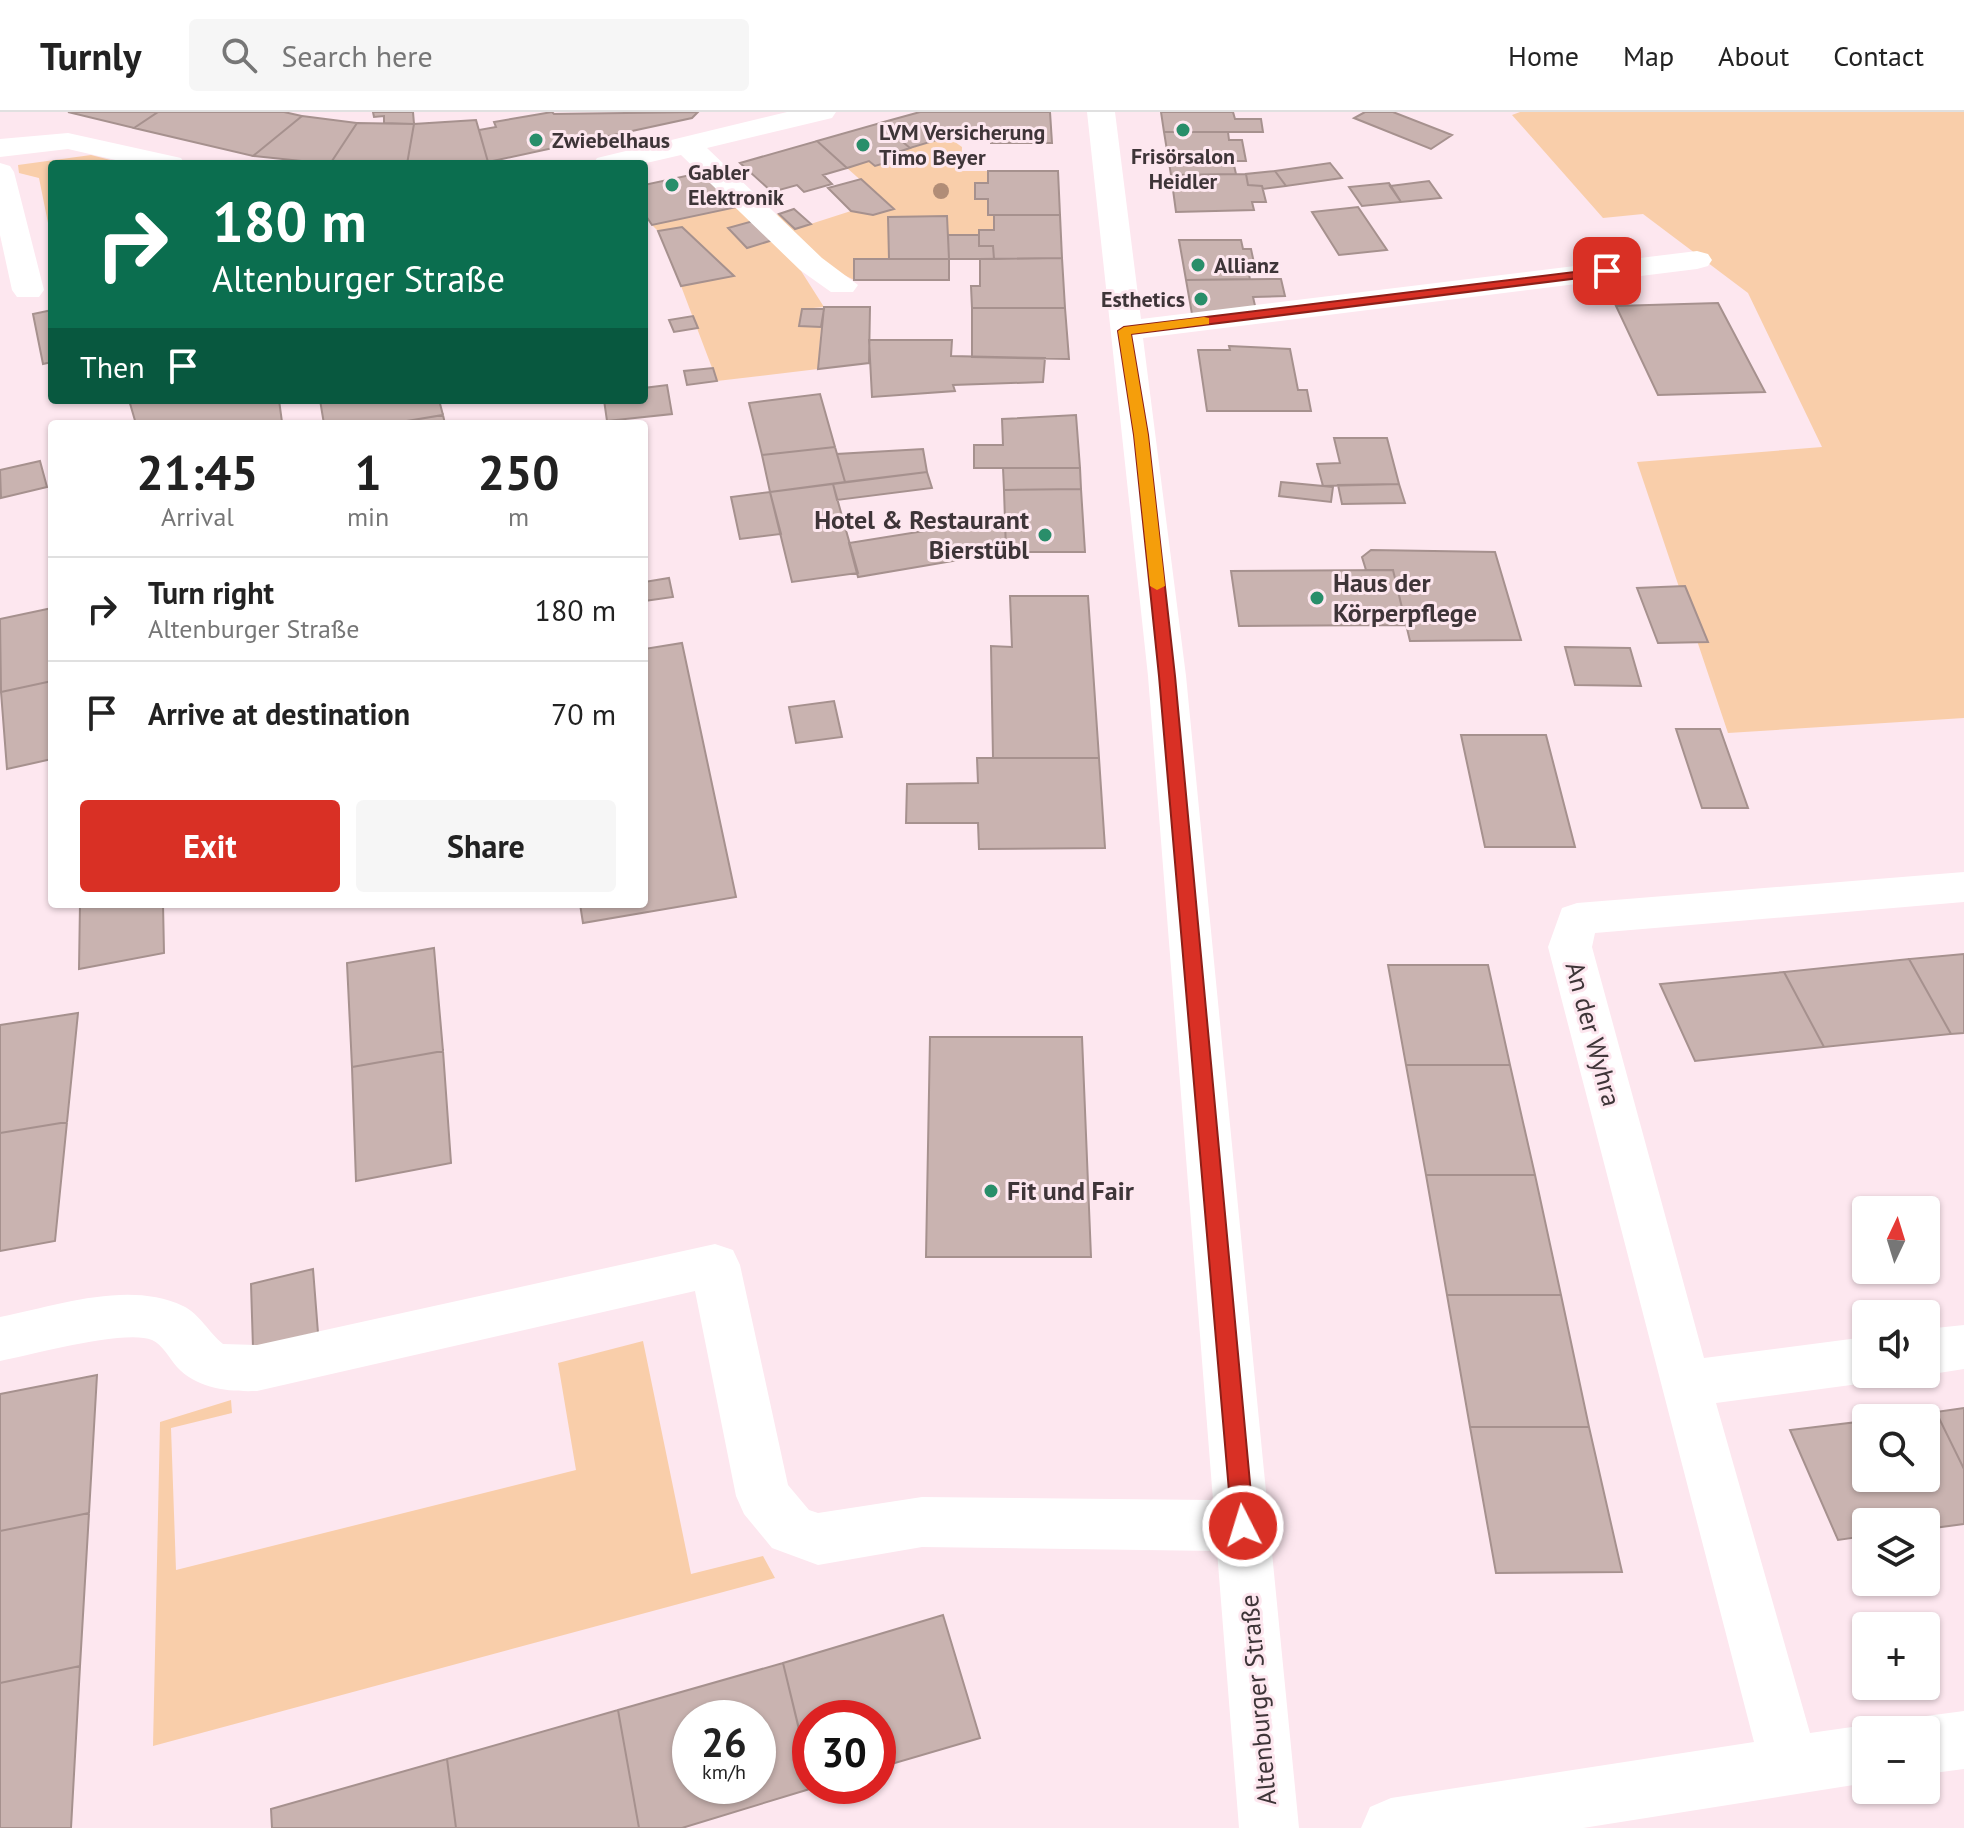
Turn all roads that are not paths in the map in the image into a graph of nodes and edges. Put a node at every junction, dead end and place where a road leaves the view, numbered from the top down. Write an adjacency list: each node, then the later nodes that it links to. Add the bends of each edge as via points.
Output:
1 (822, 112): 3 (street)
2 (1101, 112): 12 (street, Altenburger Straße)
3 (745, 121): 4 (street)
4 (687, 145): 7 (street); 10 (street, via 811,264)
5 (0, 148): 6 (street, via 68,141)
6 (153, 160)
7 (624, 160)
8 (0, 172): 11 (street)
9 (1697, 260): 12 (street)
10 (842, 285)
11 (27, 290)
12 (1124, 331): 19 (street, Altenburger Straße, via 1141,435 1167,676)
13 (1964, 887): 18 (street, An der Wyhra, via 1577,919 1570,947)
14 (0, 1339): 19 (street, via 132,1316 161,1319 184,1335 204,1361 231,1369 257,1368 715,1265 763,1496 791,1530 818,1539 922,1522)
15 (1964, 1347): 16 (street)
16 (1940, 1350)
17 (1852, 1362): 18 (street)
18 (1685, 1384): 23 (street, An der Wyhra)
19 (1243, 1526): 24 (street, Altenburger Straße)
20 (1964, 1740): 21 (street)
21 (1940, 1743)
22 (1852, 1756): 23 (street)
23 (1790, 1765): 25 (street)
24 (1269, 1828)
25 (1391, 1828)

